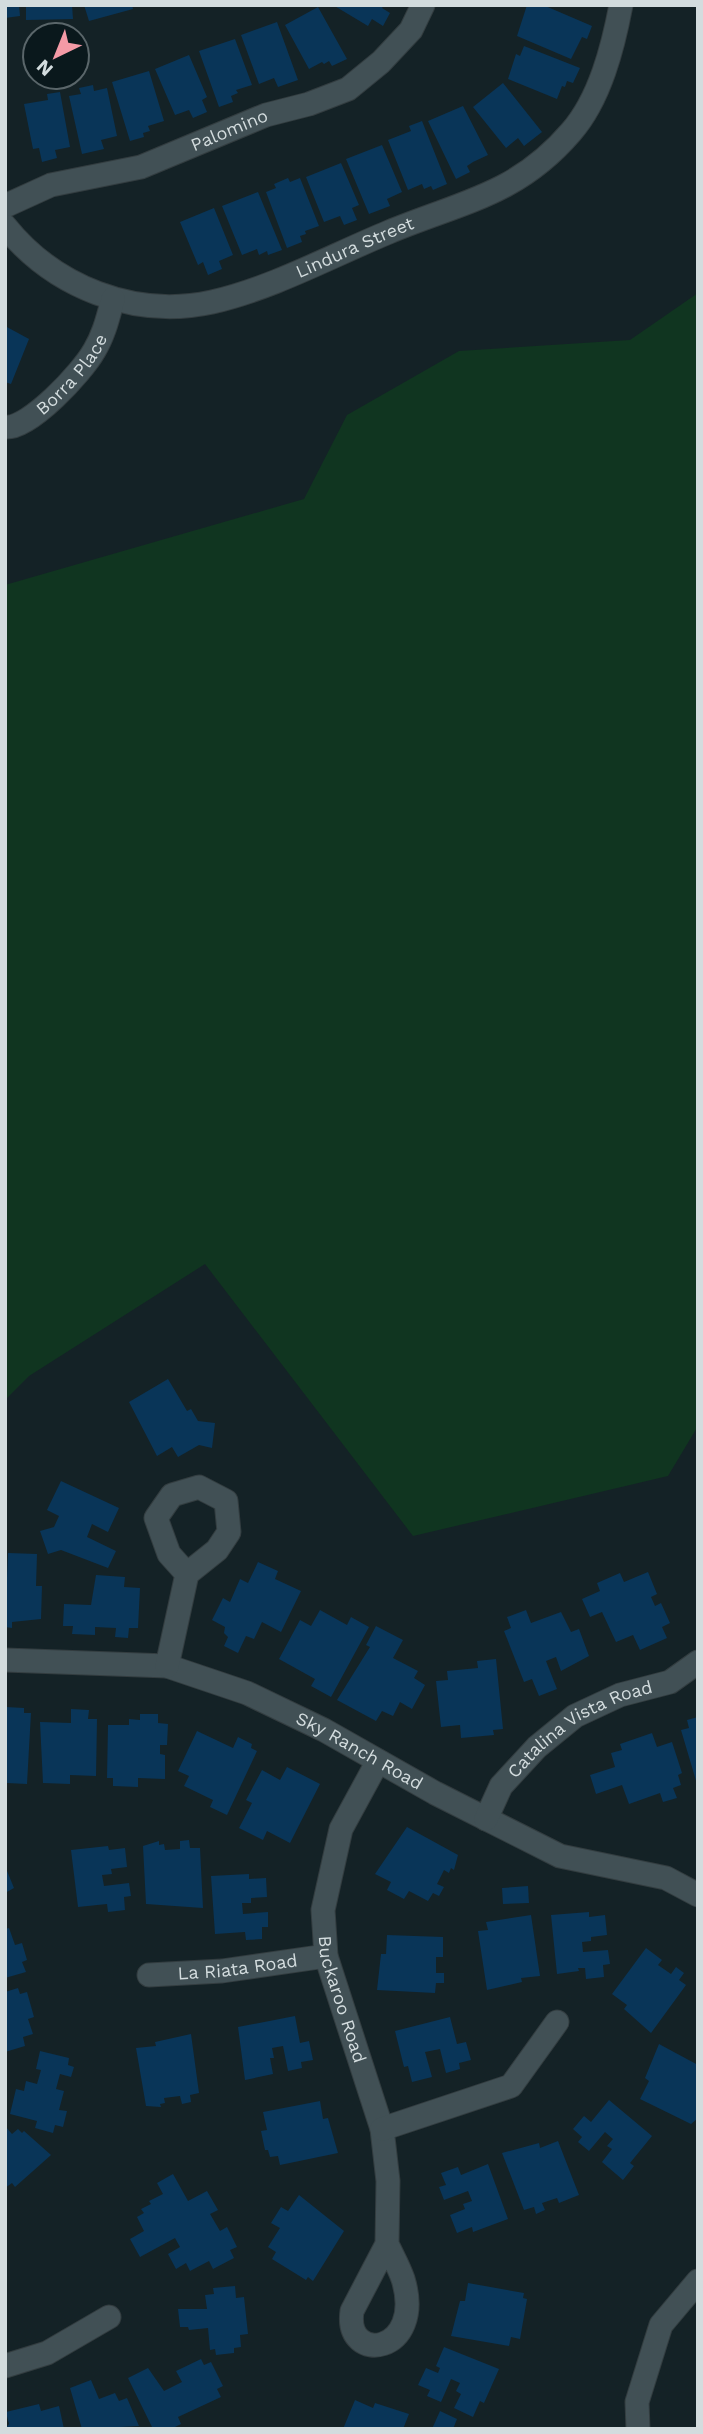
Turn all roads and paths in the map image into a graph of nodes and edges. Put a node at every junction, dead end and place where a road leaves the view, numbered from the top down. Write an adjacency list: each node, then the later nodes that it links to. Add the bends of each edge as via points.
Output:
1 (423, 5): 3 (street, Palomino, via 411,30 348,89 266,115 141,167 51,185)
2 (621, 5): 5 (street, Lindura Street, via 615,38 597,87 573,130 539,164 497,192 253,290 210,302 164,307)
3 (5, 206)
4 (5, 226): 5 (street, Lindura Street, via 23,248 66,281)
5 (113, 299): 6 (street, Borra Place, via 94,352 38,412 12,428)
6 (5, 427)
7 (187, 1574): 10 (street)
8 (5, 1660): 10 (street, Sky Ranch Road)
9 (698, 1662): 12 (street, Catalina Vista Road, via 670,1682 620,1695 575,1716 537,1747 501,1786)
10 (167, 1666): 11 (street, Sky Ranch Road, via 247,1693)
11 (378, 1760): 12 (street, Sky Ranch Road); 14 (street, Buckaroo Road, via 341,1829 331,1861 323,1910)
12 (486, 1819): 13 (street, Sky Ranch Road, via 560,1856 666,1878)
13 (698, 1895)
14 (326, 1956): 15 (street, La Riata Road, via 222,1972); 17 (street, Buckaroo Road)
15 (149, 1975)
16 (557, 2022): 17 (street, via 511,2086)
17 (382, 2129): 18 (street, Buckaroo Road, via 388,2181)
18 (387, 2244)
19 (698, 2281): 22 (street, via 661,2325 637,2402)
20 (109, 2317): 21 (street, via 47,2353)
21 (5, 2366)
22 (638, 2429)

